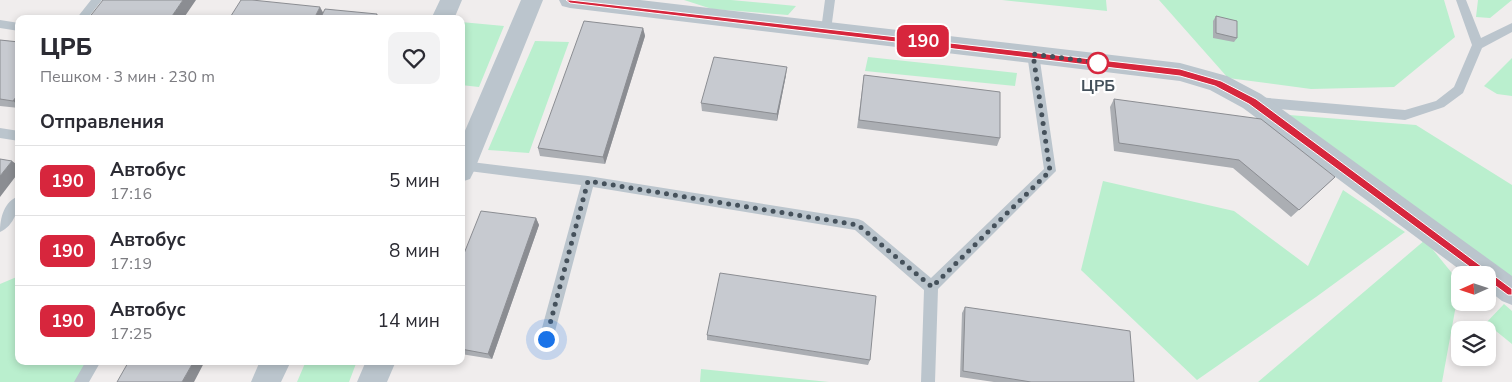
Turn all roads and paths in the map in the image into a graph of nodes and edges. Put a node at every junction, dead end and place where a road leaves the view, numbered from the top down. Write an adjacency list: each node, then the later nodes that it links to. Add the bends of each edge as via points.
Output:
1 (97, 0): 7 (lane)
2 (451, 0): 8 (street)
3 (532, 0): 18 (street)
4 (570, 0): 12 (street)
5 (830, 0): 12 (lane)
6 (1461, 0): 13 (lane)
7 (84, 15)
8 (444, 15)
9 (0, 24): 10 (lane)
10 (15, 26)
11 (1512, 27): 13 (lane)
12 (826, 30): 14 (street)
13 (1478, 45): 15 (lane, via 1459,90 1440,104 1405,115)
14 (1033, 54): 15 (street, via 1180,72 1218,83); 23 (lane, via 1050,171)
15 (1252, 101): 24 (street)
16 (0, 133): 17 (lane)
17 (15, 135)
18 (465, 162)
19 (465, 169): 20 (lane)
20 (588, 181): 23 (lane, via 858,225); 25 (lane)
21 (15, 206): 22 (lane)
22 (0, 226)
23 (932, 287): 32 (lane)
24 (1512, 292)
25 (546, 339)
26 (92, 365): 29 (lane)
27 (274, 365): 30 (street)
28 (379, 365): 31 (street)
29 (81, 382)
30 (266, 382)
31 (372, 382)
32 (928, 382)

